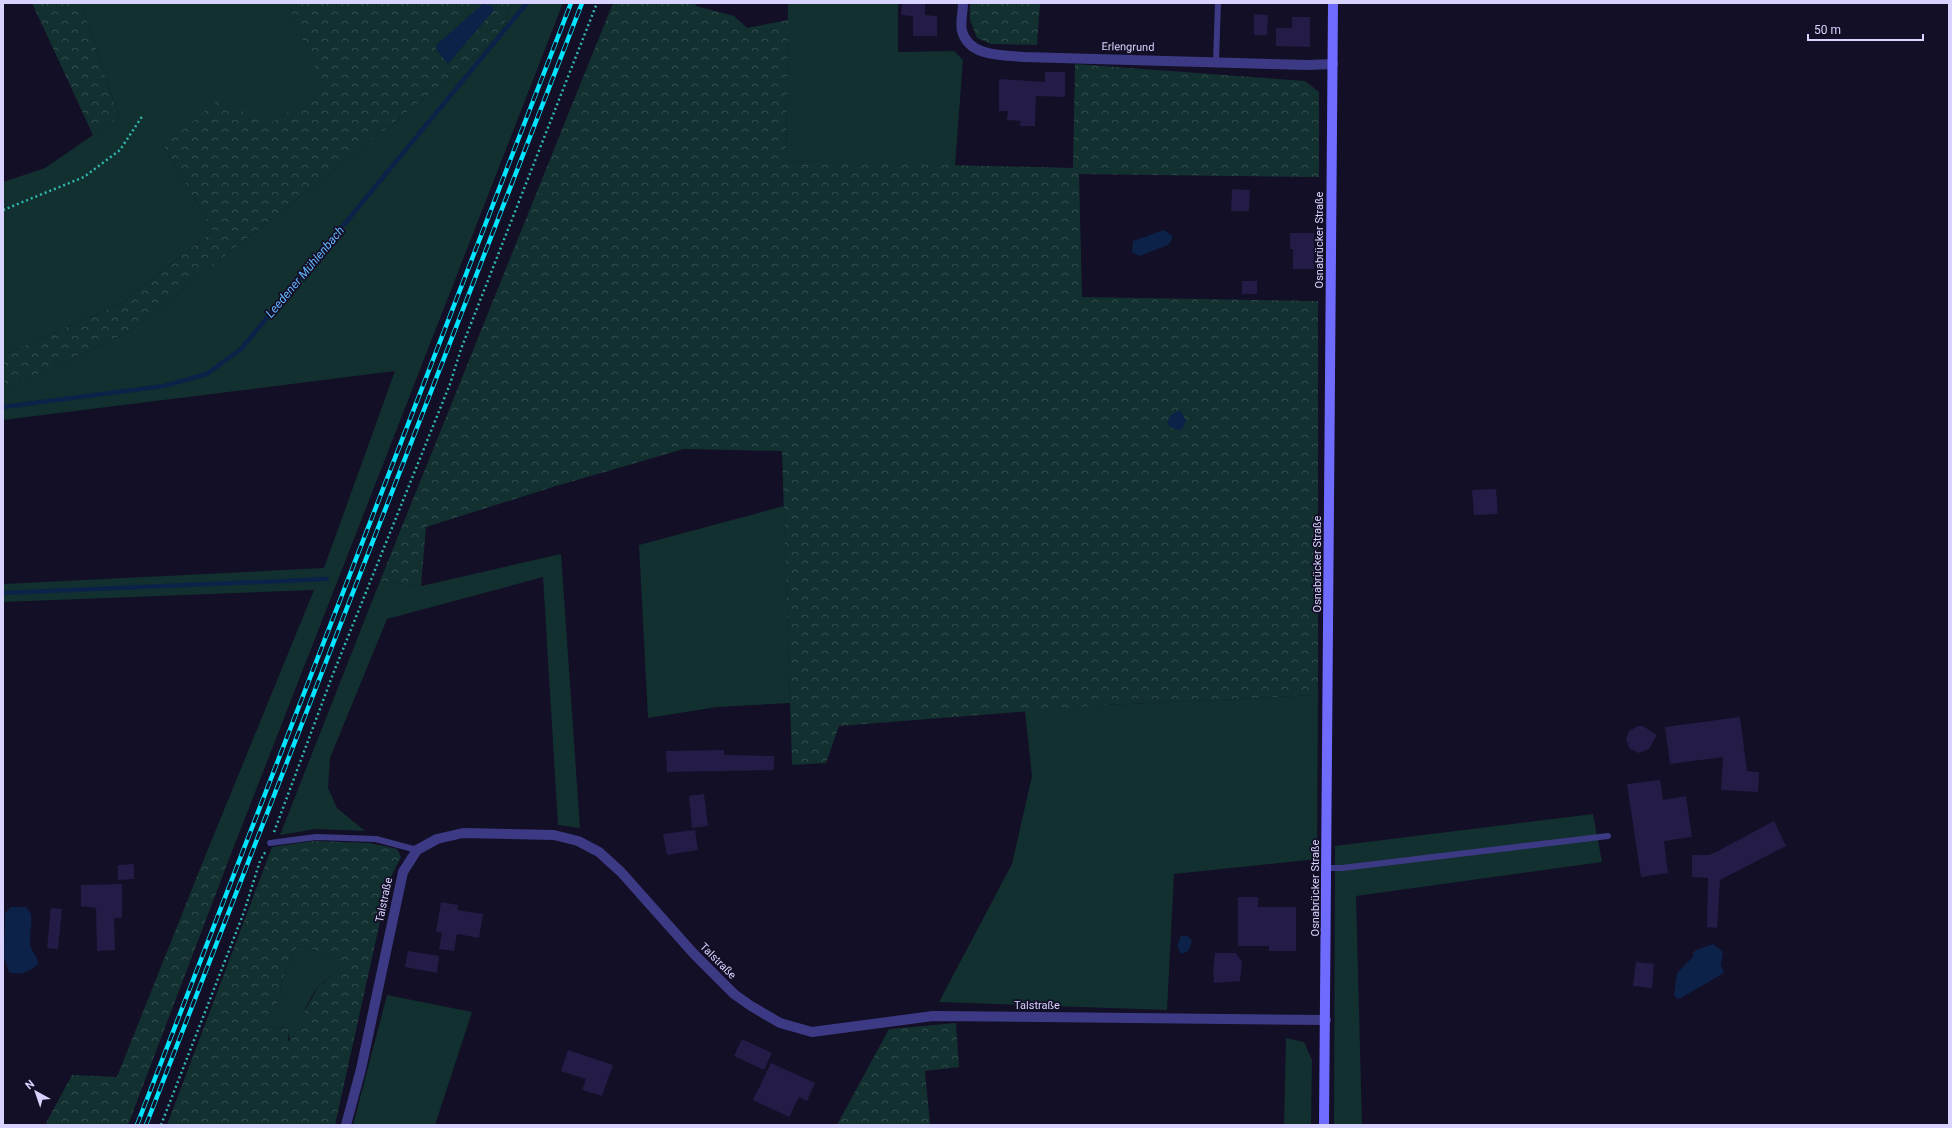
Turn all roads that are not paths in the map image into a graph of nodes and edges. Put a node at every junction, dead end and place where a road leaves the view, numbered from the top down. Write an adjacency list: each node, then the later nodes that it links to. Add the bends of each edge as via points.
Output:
1 (963, 3): 4 (street, Erlengrund, via 962,31 970,45 983,53 1024,57)
2 (1218, 3): 4 (lane)
3 (1333, 3): 5 (main road, Osnabrücker Straße)
4 (1216, 61): 5 (street, Erlengrund)
5 (1333, 64): 9 (main road, Osnabrücker Straße)
6 (1608, 836): 9 (lane)
7 (270, 843): 8 (lane, via 316,837 376,839)
8 (417, 850): 10 (street, Talstraße, via 437,839 463,833 554,835 578,841 599,852 621,872 694,954 734,994 780,1023 812,1032 933,1016); 11 (street, Talstraße, via 403,872 361,1069)
9 (1327, 868): 10 (main road, Osnabrücker Straße)
10 (1326, 1020): 12 (main road, Osnabrücker Straße)
11 (346, 1125)
12 (1324, 1125)

